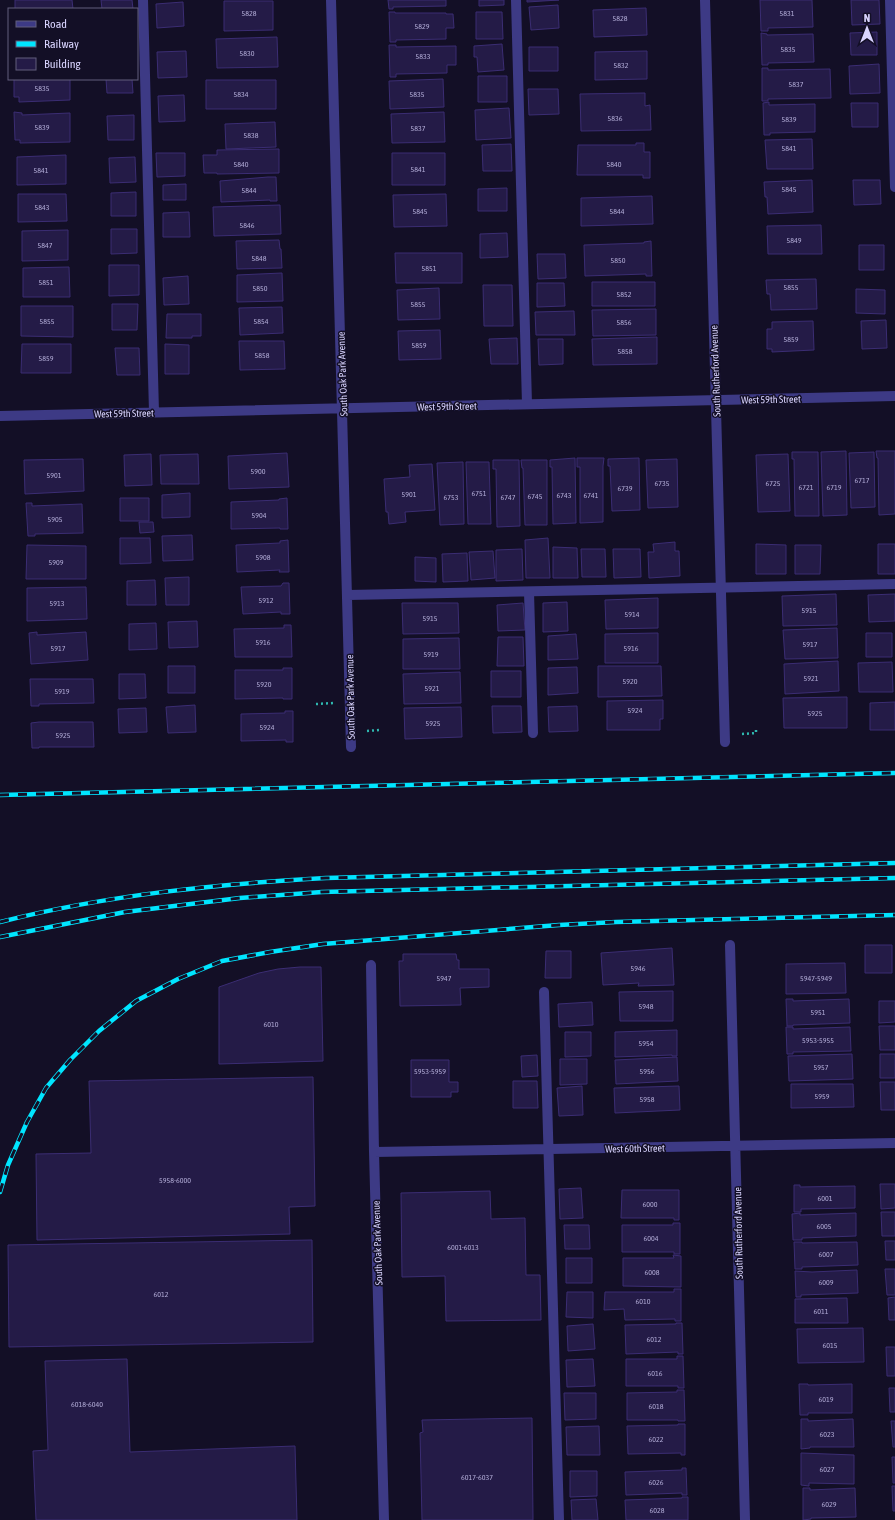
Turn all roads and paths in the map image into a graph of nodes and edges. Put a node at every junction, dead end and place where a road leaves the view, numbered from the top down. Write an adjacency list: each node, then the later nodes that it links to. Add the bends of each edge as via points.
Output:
1 (143, 0): 11 (street)
2 (331, 0): 10 (street, South Oak Park Avenue)
3 (516, 0): 9 (street)
4 (705, 0): 8 (street, South Rutherford Avenue)
5 (890, 0): 6 (street)
6 (895, 187)
7 (895, 396): 8 (street, West 59th Street)
8 (716, 400): 9 (street, West 59th Street); 14 (street, South Rutherford Avenue)
9 (527, 404): 10 (street, West 59th Street)
10 (343, 408): 11 (street, West 59th Street); 16 (street, South Oak Park Avenue)
11 (154, 412): 12 (street, West 59th Street)
12 (0, 416)
13 (895, 584): 14 (street)
14 (721, 588): 15 (street); 20 (street, South Rutherford Avenue)
15 (529, 592): 16 (street); 19 (street)
16 (348, 595): 21 (street, South Oak Park Avenue)
17 (380, 730): 18 (path)
18 (366, 731)
19 (533, 732)
20 (725, 742)
21 (351, 747)
22 (730, 945): 26 (street, South Rutherford Avenue)
23 (371, 965): 28 (street, South Oak Park Avenue)
24 (544, 992): 27 (street)
25 (895, 1143): 26 (street, West 60th Street)
26 (735, 1146): 27 (street, West 60th Street); 31 (street, South Rutherford Avenue)
27 (548, 1149): 28 (street, West 60th Street); 30 (street)
28 (374, 1152): 29 (street, South Oak Park Avenue)
29 (384, 1520)
30 (559, 1520)
31 (745, 1520)

